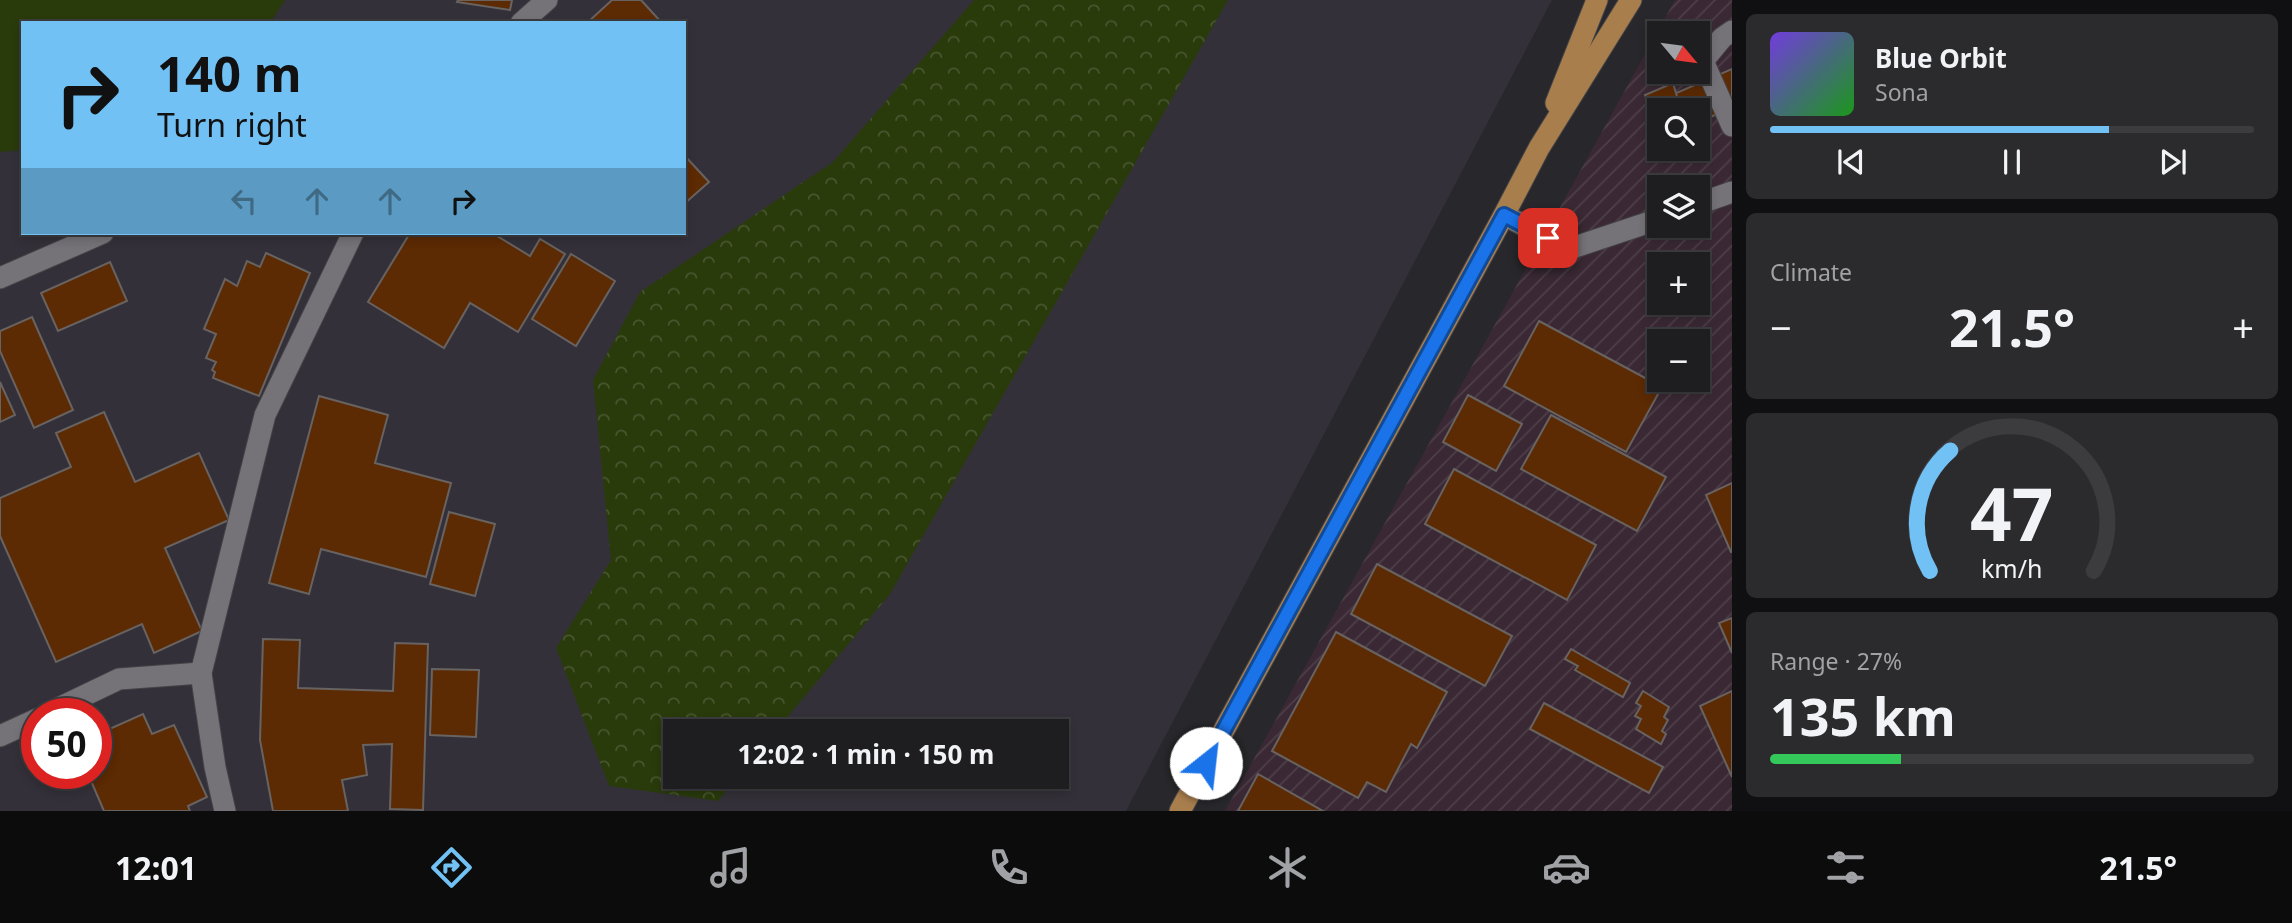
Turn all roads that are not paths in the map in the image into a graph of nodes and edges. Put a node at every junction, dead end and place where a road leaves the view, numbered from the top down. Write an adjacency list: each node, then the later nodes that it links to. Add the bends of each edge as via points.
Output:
1 (547, 0): 4 (lane)
2 (1597, 0): 7 (main road)
3 (1631, 0): 7 (main road)
4 (523, 21)
5 (1732, 31): 6 (lane, via 1703,61)
6 (1732, 126)
7 (1539, 148): 10 (main road)
8 (1732, 192): 9 (lane)
9 (1710, 200)
10 (1504, 215): 11 (lane, via 1569,249); 20 (main road)
11 (1647, 223)
12 (98, 235): 14 (lane)
13 (352, 235): 15 (lane, via 265,415)
14 (0, 278)
15 (201, 673): 16 (lane, via 119,679); 19 (lane)
16 (79, 698)
17 (21, 726): 18 (lane)
18 (0, 736)
19 (225, 811)
20 (1180, 811)

